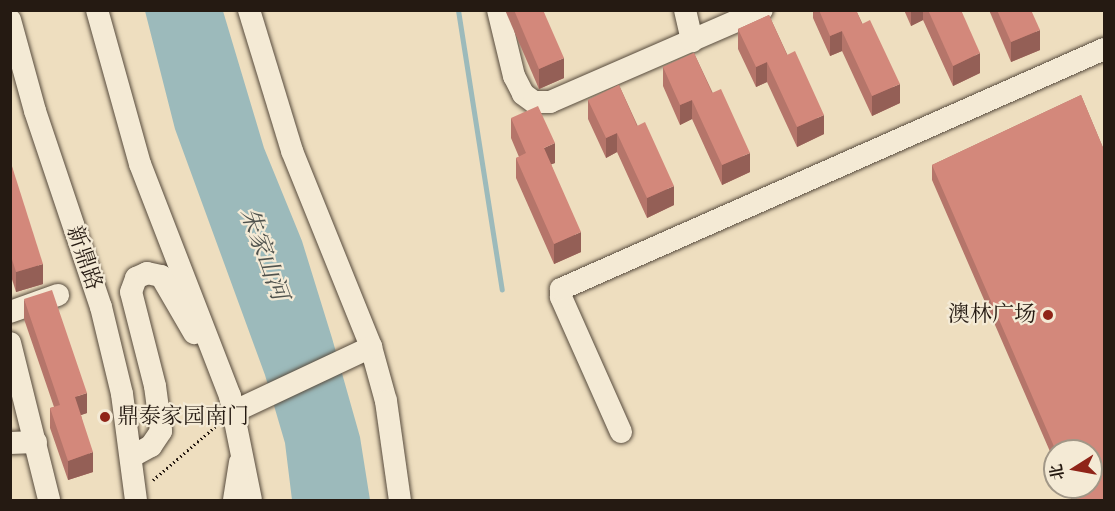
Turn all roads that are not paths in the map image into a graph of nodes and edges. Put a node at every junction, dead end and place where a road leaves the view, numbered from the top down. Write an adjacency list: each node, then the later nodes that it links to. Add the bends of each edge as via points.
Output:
1 (97, 10): 13 (street, via 140,164)
2 (249, 10): 12 (street, via 292,151)
3 (498, 10): 7 (street, via 514,76 523,94 534,102 550,102)
4 (685, 10): 7 (street)
5 (762, 10): 7 (street)
6 (10, 20): 19 (street, 新鼎路, via 35,111 101,307 122,394)
7 (692, 41)
8 (1104, 49): 15 (street, via 561,289 561,297)
9 (58, 295): 10 (street)
10 (10, 312)
11 (10, 343): 16 (street)
12 (371, 347): 14 (street); 24 (street, via 386,401)
13 (224, 379): 14 (street); 19 (street, via 210,363 161,276 147,273 136,278 131,292 155,386 161,431 151,446)
14 (233, 412): 18 (street)
15 (621, 432)
16 (36, 442): 17 (street); 21 (street)
17 (10, 443)
18 (242, 452): 22 (street); 23 (street)
19 (131, 457): 20 (street, 新鼎路)
20 (136, 498)
21 (49, 501)
22 (234, 501)
23 (251, 501)
24 (400, 501)

